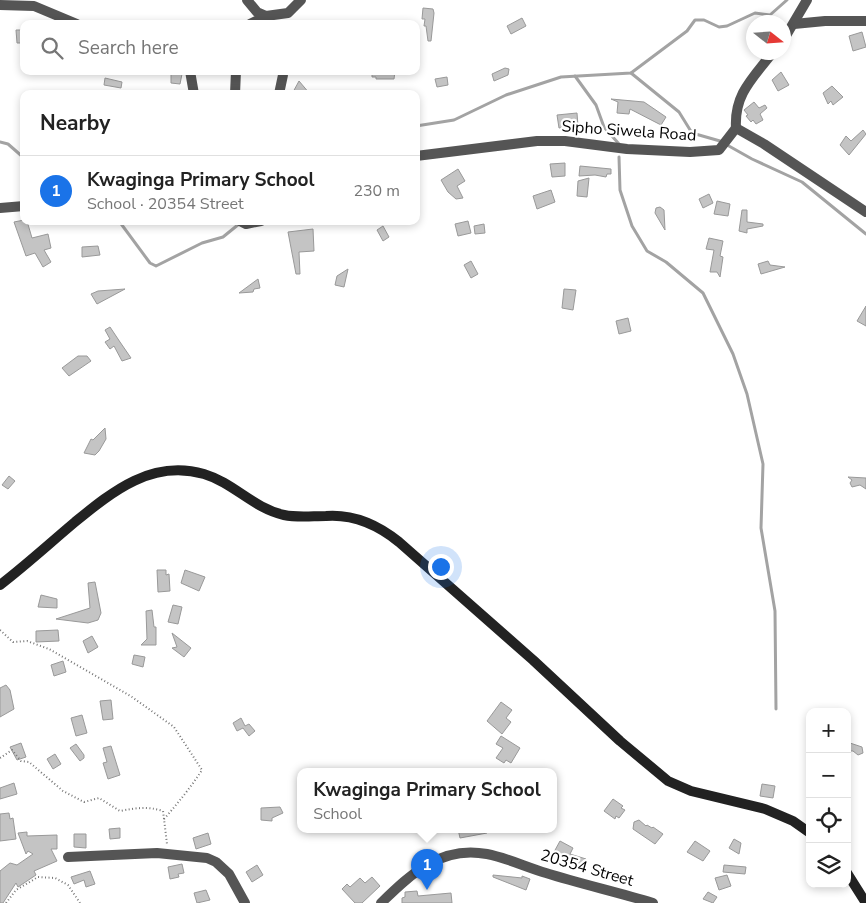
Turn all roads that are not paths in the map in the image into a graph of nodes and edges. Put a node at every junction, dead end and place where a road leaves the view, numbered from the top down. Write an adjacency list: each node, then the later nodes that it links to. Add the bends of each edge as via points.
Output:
1 (247, 0): 5 (street, via 257,12)
2 (301, 0): 5 (street, via 288,13)
3 (807, 0): 9 (street)
4 (0, 5): 6 (street, via 34,6)
5 (266, 16): 7 (street)
6 (68, 20)
7 (258, 20)
8 (866, 21): 9 (street)
9 (794, 24): 10 (street)
10 (791, 28)
11 (767, 60): 18 (street, via 739,98)
12 (191, 75): 15 (street)
13 (236, 75): 16 (street)
14 (283, 75): 17 (street)
15 (193, 90)
16 (235, 90)
17 (279, 90)
18 (736, 128): 19 (street, Sipho Siwela Road, via 725,144 690,152 536,141); 22 (street)
19 (420, 156)
20 (20, 206): 21 (street)
21 (0, 208)
22 (866, 212)
23 (0, 585): 24 (street, via 118,488 159,471 181,470 206,475 255,504 286,516 341,516 360,520 399,542 668,781 691,791 765,809)
24 (806, 830)
25 (68, 856): 27 (street, via 168,854 207,858 229,874)
26 (851, 879): 30 (street)
27 (245, 903)
28 (381, 903): 29 (street, 20354 Street, via 421,867 450,856 475,852)
29 (653, 903)
30 (866, 903)

